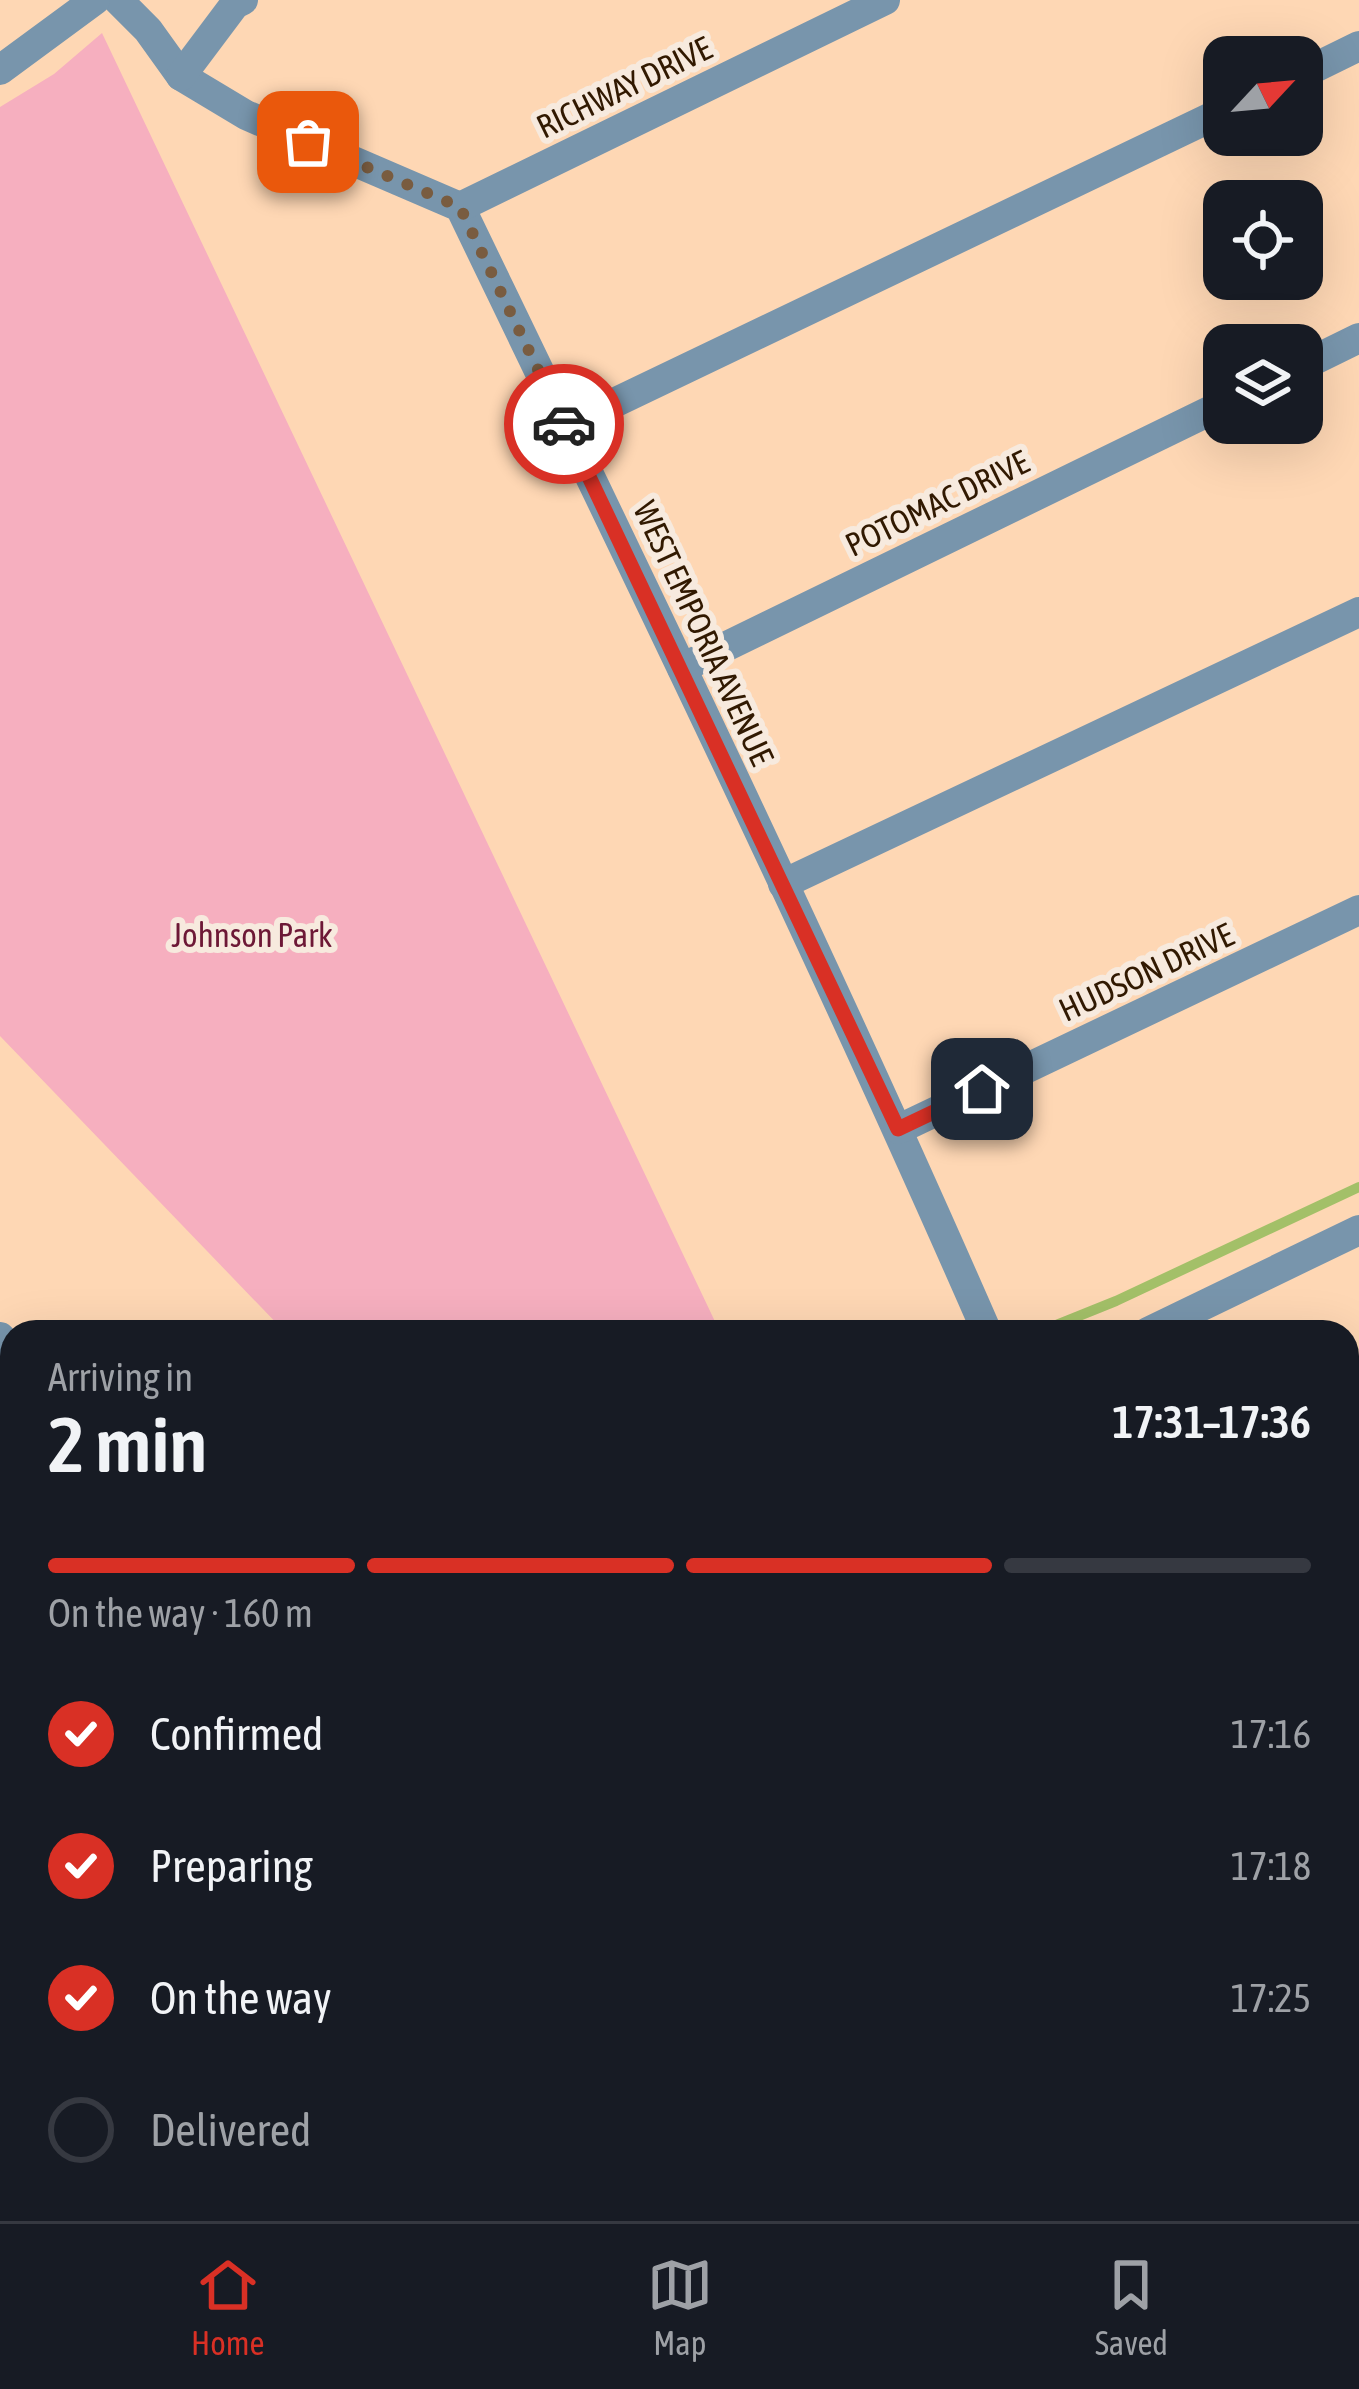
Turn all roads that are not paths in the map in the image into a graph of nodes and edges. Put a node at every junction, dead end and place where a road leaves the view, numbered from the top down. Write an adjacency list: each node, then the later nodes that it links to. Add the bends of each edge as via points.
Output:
1 (95, 0): 7 (street)
2 (118, 0): 8 (street)
3 (244, 0): 8 (street)
4 (885, 0): 10 (street, RICHWAY DRIVE)
5 (1359, 46): 6 (street)
6 (1323, 64)
7 (0, 70)
8 (182, 76): 10 (street, via 246,116)
9 (1203, 121): 14 (street)
10 (460, 207): 14 (street, WEST EMPORIA AVENUE)
11 (1359, 338): 12 (street)
12 (1323, 356)
13 (1203, 414): 16 (street, POTOMAC DRIVE)
14 (566, 426): 16 (street, WEST EMPORIA AVENUE)
15 (1359, 612): 17 (street)
16 (682, 668): 17 (street, WEST EMPORIA AVENUE)
17 (783, 884): 19 (street, WEST EMPORIA AVENUE)
18 (1359, 910): 19 (street, HUDSON DRIVE)
19 (898, 1129): 21 (street, WEST EMPORIA AVENUE)
20 (1359, 1230): 22 (street)
21 (982, 1320)
22 (1173, 1320)

